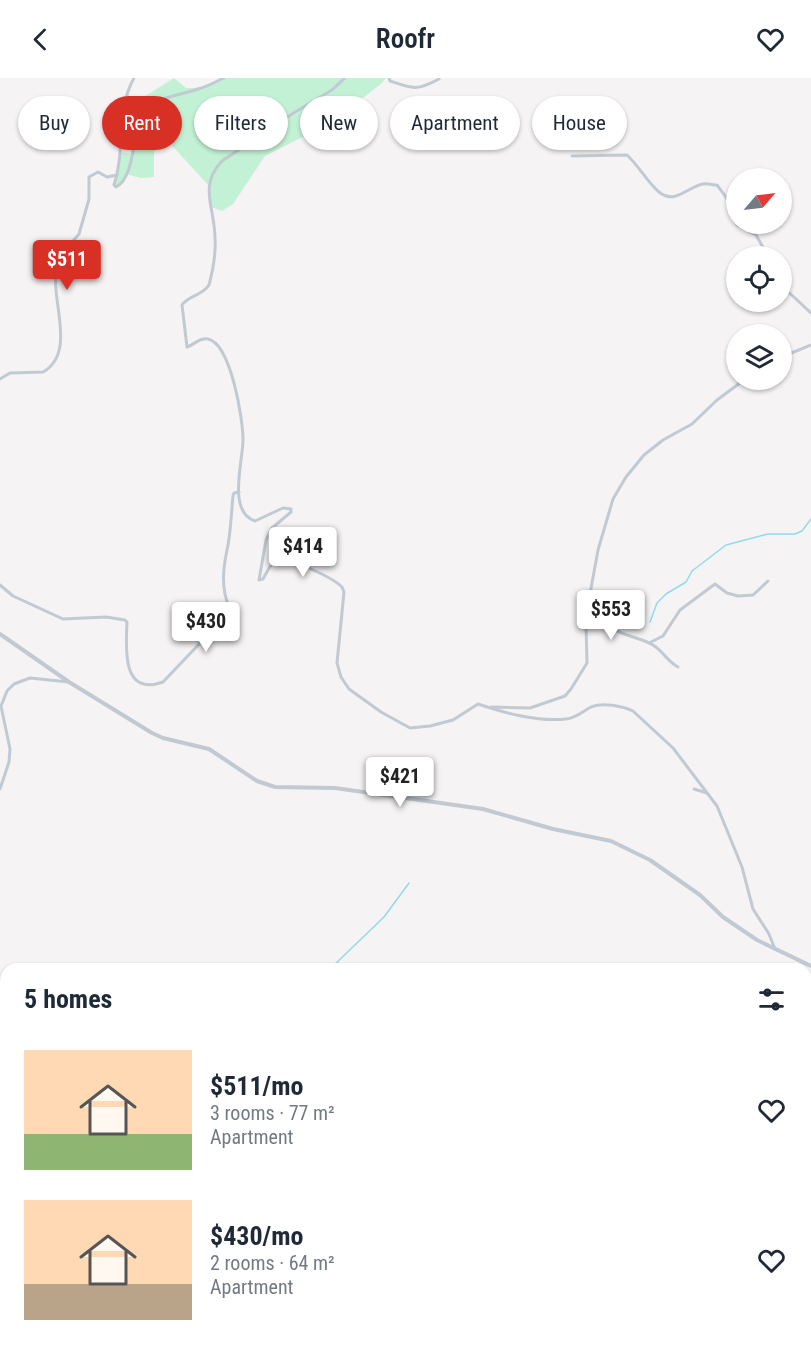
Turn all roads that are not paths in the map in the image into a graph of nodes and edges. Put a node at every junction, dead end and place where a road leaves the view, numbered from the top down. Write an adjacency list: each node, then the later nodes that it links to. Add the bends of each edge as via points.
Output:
1 (135, 78): 7 (street, via 121,115)
2 (224, 78): 7 (street, via 151,104 143,111 132,158 117,187)
3 (345, 78): 15 (street, via 222,161 211,175 209,196 215,236 209,285 184,302 182,309 187,347 209,339 229,365 243,441)
4 (389, 78): 5 (street, via 411,88 422,88)
5 (439, 80)
6 (572, 156): 8 (street, via 627,155 656,189 669,197 703,183 717,185 737,225 756,236)
7 (117, 175): 13 (street, via 107,177 98,172 89,177 89,199 79,234 66,251 68,262 57,268 54,282 61,331 55,360 43,372 10,374)
8 (762, 246)
9 (792, 297): 10 (street)
10 (811, 313)
11 (811, 345): 12 (street)
12 (792, 353)
13 (0, 379)
14 (730, 390): 18 (street, via 692,424 652,448 626,477 609,507)
15 (239, 492): 17 (street, via 233,496 223,560 229,607 163,682 146,683 131,676 125,620 63,619 13,596); 23 (street, via 246,516 255,521 283,508 291,509 266,540 259,580 280,560 295,562 342,587 336,663 349,689 410,728 453,720 478,704)
16 (768, 581): 20 (street, via 753,595 738,596 715,584 680,610 663,636)
17 (0, 585)
18 (588, 609): 20 (street, via 598,607 618,633); 23 (street, via 587,663 567,694 530,708)
19 (0, 634): 22 (street)
20 (649, 643): 21 (street)
21 (678, 667)
22 (69, 682): 24 (street, via 30,678 7,691 0,706 10,749); 27 (street, via 152,733 209,749 269,786 335,788 483,808 611,841 650,860 700,895 723,917)
23 (486, 707): 26 (street, via 554,719 568,719 596,705 626,708 673,748)
24 (0, 789)
25 (694, 789): 26 (street)
26 (709, 794): 27 (street, via 740,860 753,909)
27 (776, 949): 28 (street)
28 (805, 963)

